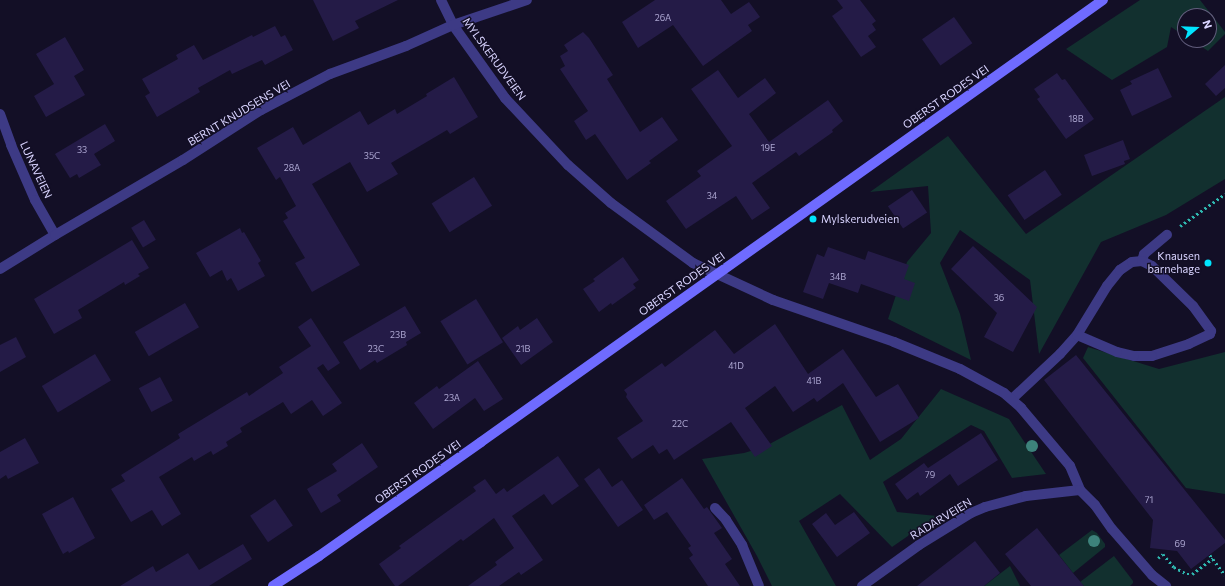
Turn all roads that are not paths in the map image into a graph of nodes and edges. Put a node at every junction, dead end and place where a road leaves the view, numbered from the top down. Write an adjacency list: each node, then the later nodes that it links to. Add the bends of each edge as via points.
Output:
1 (441, 0): 4 (street, MYLSKERUDVEIEN)
2 (527, 0): 4 (street, BERNT KNUDSENS VEI)
3 (1103, 0): 10 (street, OBERST RODES VEI)
4 (453, 25): 6 (street, BERNT KNUDSENS VEI, via 323,78 261,110 183,160); 10 (street, MYLSKERUDVEIEN, via 505,98 568,165 611,203 693,262)
5 (0, 114): 6 (street, LUNAVEIEN, via 35,200)
6 (55, 235): 9 (street, BERNT KNUDSENS VEI)
7 (1167, 235): 8 (street, via 1144,254)
8 (1142, 261): 11 (street, via 1132,262 1120,270 1107,286); 11 (street, via 1152,266 1193,306 1210,326 1210,334 1190,344 1152,356 1134,356 1117,352)
9 (0, 269)
10 (717, 274): 12 (street, MYLSKERUDVEIEN, via 773,300 960,369); 15 (street, OBERST RODES VEI, via 329,550)
11 (1077, 335): 12 (street)
12 (1012, 399): 13 (street, MYLSKERUDVEIEN, via 1070,466)
13 (1080, 490): 17 (street, RADARVEIEN, via 1026,496 971,513 918,545); 18 (street, via 1152,575)
14 (715, 508): 16 (street, via 742,545)
15 (273, 586)
16 (759, 586)
17 (862, 586)
18 (1166, 586)

